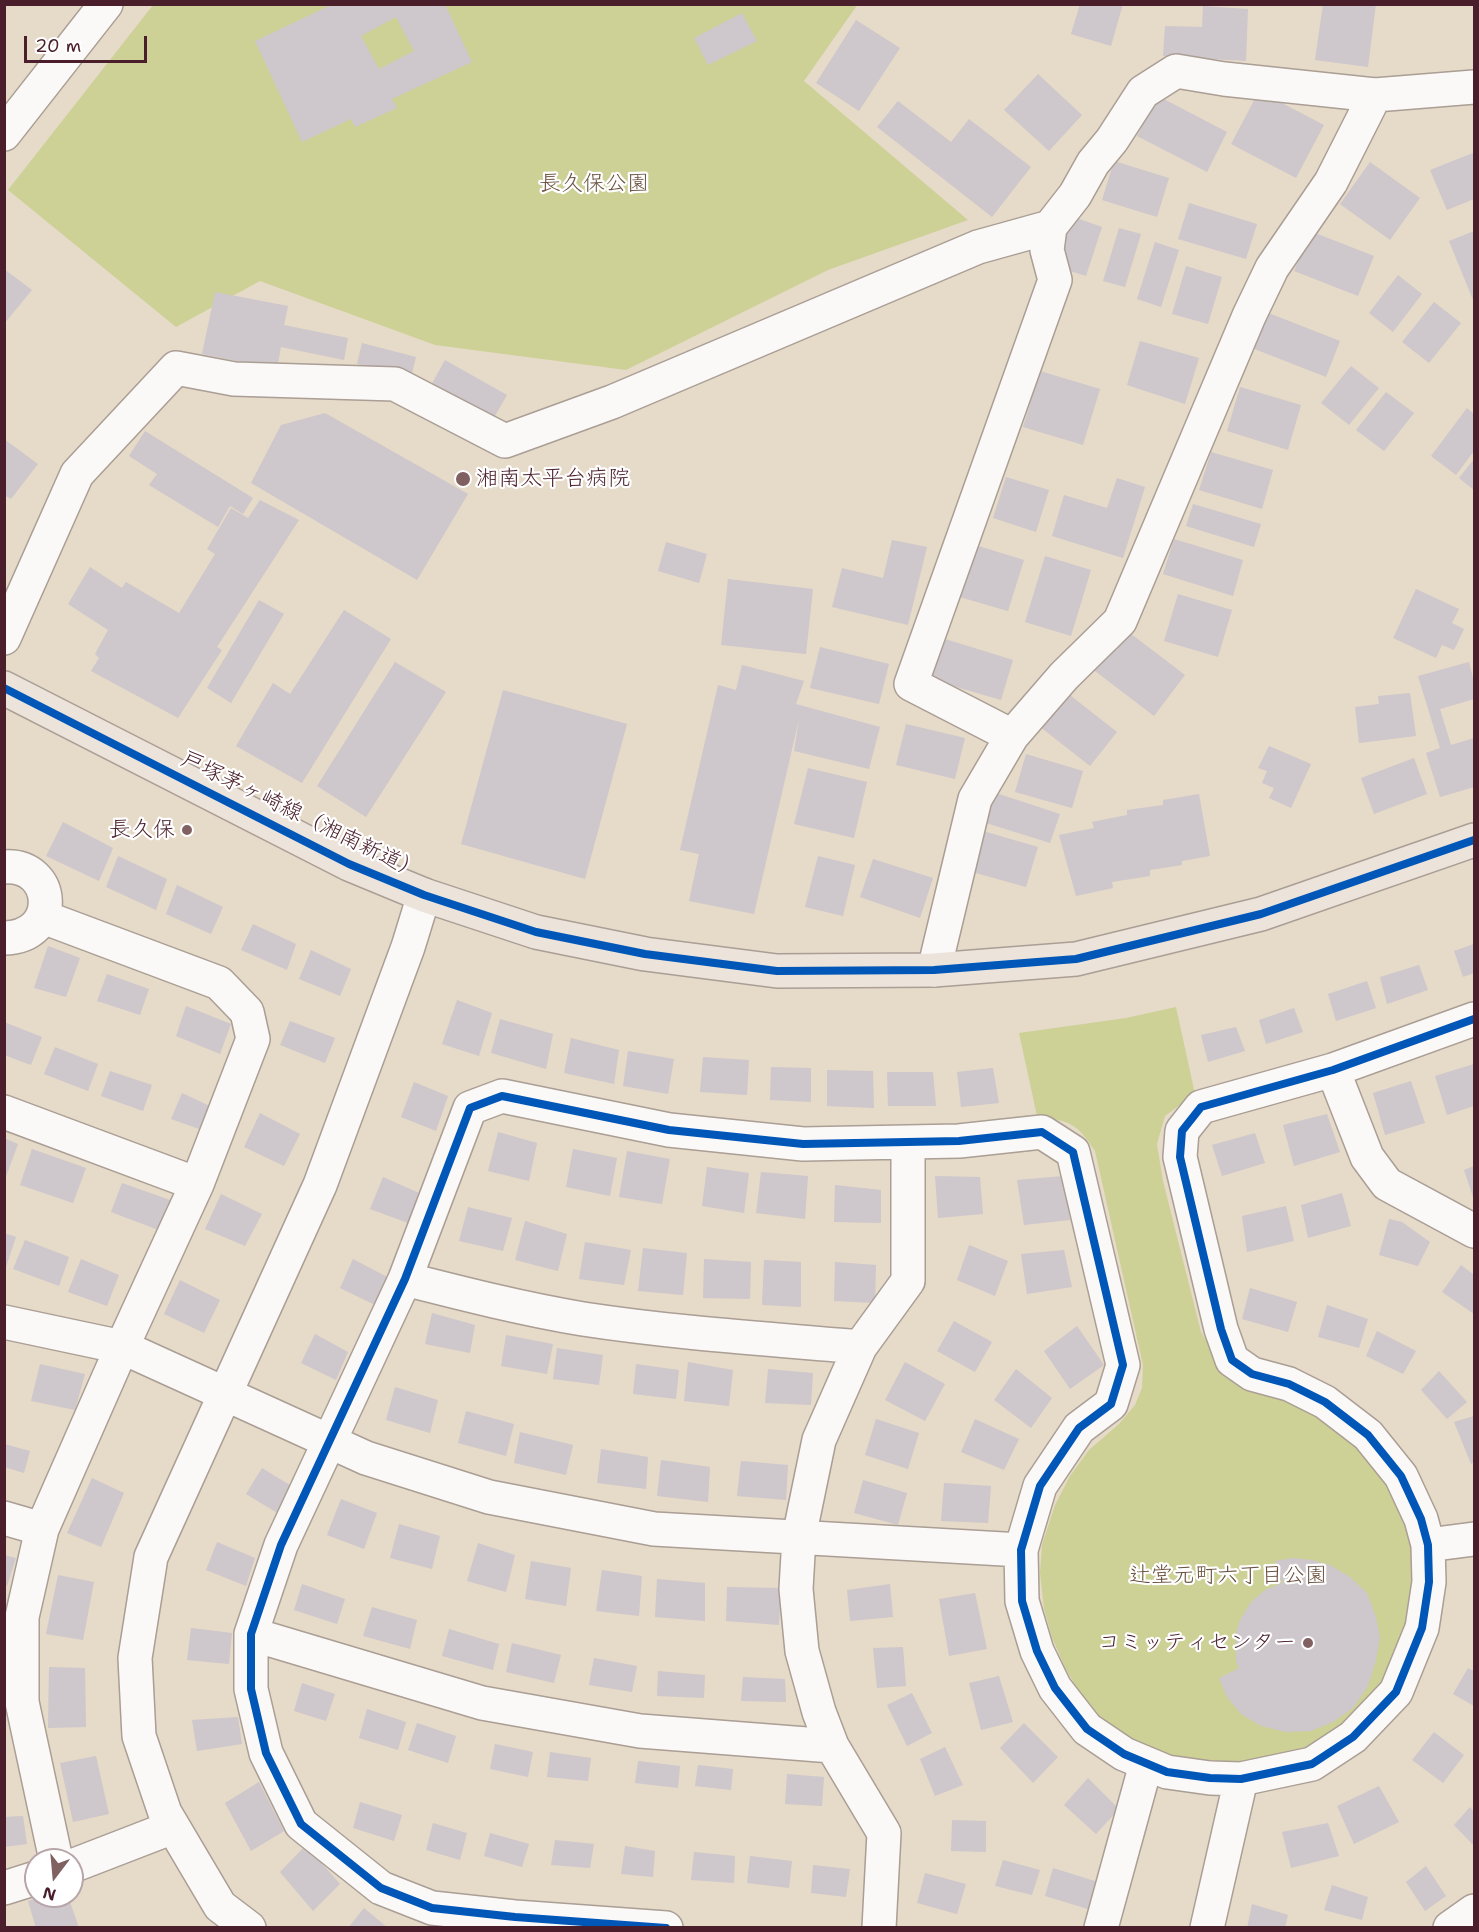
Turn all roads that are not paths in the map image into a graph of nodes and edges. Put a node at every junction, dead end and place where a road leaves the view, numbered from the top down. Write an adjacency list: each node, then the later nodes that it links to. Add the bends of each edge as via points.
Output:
1 (106, 4): 4 (street)
2 (1474, 87): 3 (street)
3 (1375, 95): 5 (street, via 1176,71 1143,92); 8 (street, via 1331,182 1272,268 1253,306 1120,621 1064,676)
4 (4, 134)
5 (1050, 227): 6 (street, via 978,247 612,402 505,441 395,384 234,379 176,368 77,474); 8 (street, via 1047,250 1055,280 911,684)
6 (4, 638)
7 (4, 688): 11 (main road, 戸塚茅ヶ崎線（湘南新道）, via 349,864)
8 (1012, 736): 14 (street, via 975,799)
9 (1474, 840): 14 (main road, 戸塚茅ヶ崎線（湘南新道）, via 1261,914 1076,959)
10 (4, 867): 12 (street, via 23,869 33,875 45,895)
11 (424, 895): 14 (main road, 戸塚茅ヶ崎線（湘南新道）, via 536,932 645,954 777,971); 25 (street, via 320,1185)
12 (43, 917): 13 (street, via 26,934); 19 (street, via 219,983 247,1012 253,1039)
13 (4, 938)
14 (934, 970)
15 (1474, 1019): 16 (street)
16 (1333, 1070): 20 (street, via 1367,1157 1387,1184); 31 (street, via 1201,1107 1182,1131 1180,1157 1232,1360 1252,1374 1289,1384 1325,1402 1368,1435 1401,1476)
17 (4, 1112): 19 (street)
18 (908, 1142): 21 (street, via 803,1144 669,1130 502,1096 470,1108); 24 (street, via 908,1281); 32 (street, via 1042,1132 1073,1152 1123,1365 1111,1404 1079,1428 1040,1486)
19 (197, 1184): 23 (street)
20 (1474, 1230)
21 (405, 1279): 24 (street, via 486,1300 583,1318 697,1333); 26 (street)
22 (4, 1322): 23 (street)
23 (122, 1347): 25 (street); 28 (street)
24 (860, 1347): 29 (street, via 819,1440)
25 (226, 1393): 26 (street); 38 (street, via 151,1557 135,1658 139,1736)
26 (330, 1441): 29 (street, via 366,1458 489,1497 654,1529); 33 (street, via 281,1545)
27 (4, 1518): 28 (street)
28 (42, 1529): 34 (street, via 22,1617)
29 (799, 1536): 32 (street); 35 (street, via 796,1589 802,1651)
30 (1474, 1539): 31 (street)
31 (1428, 1545): 37 (street, via 1429,1582 1422,1628 1396,1692 1353,1737 1312,1764)
32 (1021, 1550): 36 (street, via 1022,1601 1037,1651 1055,1688 1087,1729 1124,1755)
33 (251, 1634): 35 (street, via 482,1703 640,1731); 45 (street, via 252,1689 266,1753 302,1824 381,1888 432,1908)
34 (13, 1702): 39 (street)
35 (832, 1746): 46 (street, via 884,1833)
36 (1146, 1764): 37 (street, via 1178,1774); 47 (street)
37 (1241, 1779): 48 (street)
38 (173, 1827): 40 (street); 44 (street, via 220,1906)
39 (53, 1848)
40 (84, 1861)
41 (24, 1882): 42 (street)
42 (4, 1888)
43 (1474, 1911): 49 (street)
44 (249, 1928)
45 (666, 1928)
46 (879, 1928)
47 (1101, 1928)
48 (1207, 1928)
49 (1450, 1928)

